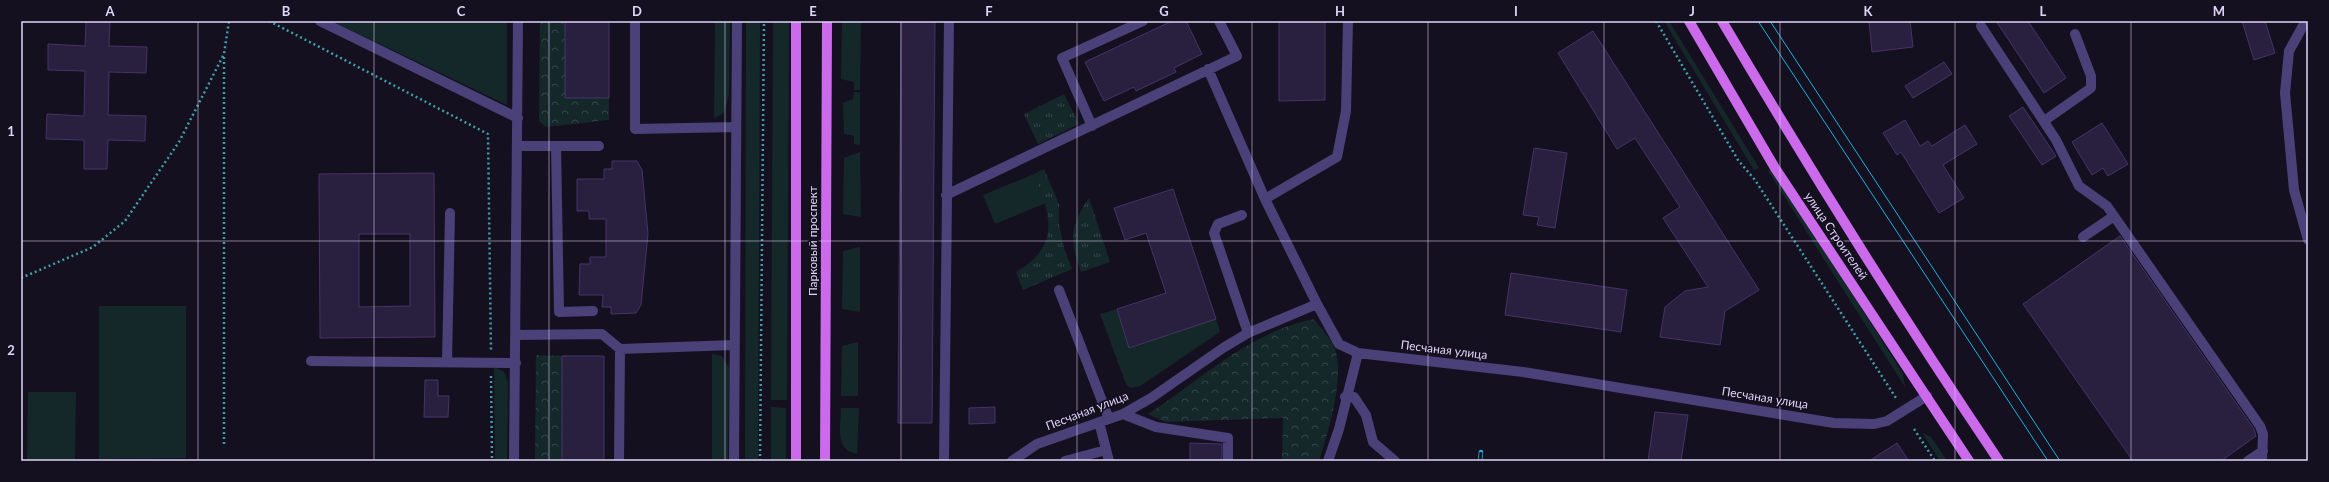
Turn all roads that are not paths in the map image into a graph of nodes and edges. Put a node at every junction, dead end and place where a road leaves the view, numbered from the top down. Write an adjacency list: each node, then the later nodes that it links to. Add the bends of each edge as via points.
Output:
1 (320, 21): 17 (street)
2 (518, 21): 17 (street)
3 (635, 21): 20 (street, via 635,129)
4 (737, 21): 20 (street)
5 (796, 21): 51 (main road, Парковый проспект)
6 (827, 21): 52 (main road, Парковый проспект)
7 (948, 21): 24 (street)
8 (1142, 21): 19 (street, via 1062,58)
9 (1219, 21): 16 (street, via 1237,56)
10 (1348, 21): 25 (street, via 1346,111 1337,157)
11 (1689, 21): 42 (main road, улица Строителей, via 1775,168)
12 (1722, 21): 61 (main road, улица Строителей, via 1800,153)
13 (2308, 22): 30 (street, via 2304,24 2289,51 2285,93 2294,190)
14 (1981, 26): 18 (street)
15 (2075, 34): 18 (street, via 2091,76 2091,88)
16 (1208, 69): 19 (street); 25 (street)
17 (518, 118): 21 (street)
18 (2044, 121): 28 (street, via 2079,186 2107,206)
19 (1092, 126): 24 (street)
20 (736, 127): 36 (street)
21 (518, 146): 22 (street); 35 (street)
22 (556, 146): 23 (street); 33 (street, via 558,312)
23 (599, 146)
24 (946, 195): 53 (street)
25 (1265, 198): 32 (street)
26 (450, 213): 40 (street)
27 (1242, 215): 34 (street, via 1218,224 1214,233)
28 (2114, 216): 29 (street); 47 (street, via 2260,426)
29 (2083, 237)
30 (2308, 240)
31 (1059, 290): 45 (street)
32 (1317, 304): 34 (street, Песчаная улица); 38 (street, Песчаная улица, via 1339,344)
33 (593, 311)
34 (1248, 333): 44 (street, Песчаная улица)
35 (516, 335): 37 (street, via 602,334); 41 (street)
36 (734, 345): 37 (street); 50 (street)
37 (620, 349): 49 (street)
38 (1358, 353): 42 (street, Песчаная улица, via 1523,372 1834,423 1874,424 1887,421); 43 (street)
39 (311, 361): 40 (street)
40 (447, 362): 41 (street)
41 (516, 363): 48 (street)
42 (1927, 396): 60 (main road, улица Строителей)
43 (1345, 397): 58 (street); 59 (street, via 1354,397 1366,415 1373,442)
44 (1123, 414): 45 (street, Песчаная улица); 57 (street, via 1156,427 1228,438)
45 (1104, 420): 46 (street); 54 (street, Песчаная улица, via 1037,444)
46 (1106, 450): 55 (street); 56 (street)
47 (2263, 456): 62 (street)
48 (514, 461)
49 (619, 461)
50 (734, 461)
51 (796, 461)
52 (825, 461)
53 (944, 461)
54 (1012, 461)
55 (1065, 461)
56 (1109, 461)
57 (1228, 461)
58 (1328, 461)
59 (1395, 461)
60 (1969, 461)
61 (1999, 461)
62 (2248, 461)

